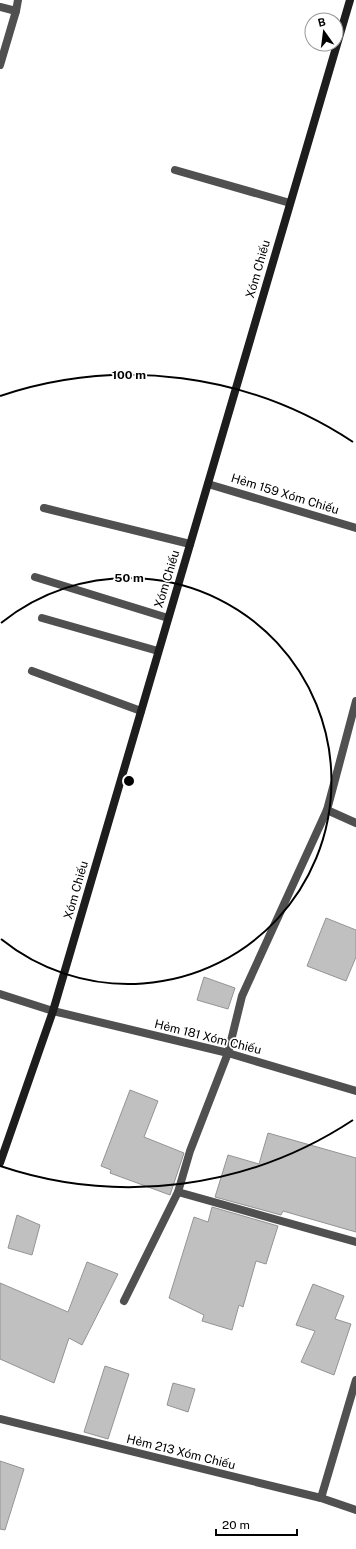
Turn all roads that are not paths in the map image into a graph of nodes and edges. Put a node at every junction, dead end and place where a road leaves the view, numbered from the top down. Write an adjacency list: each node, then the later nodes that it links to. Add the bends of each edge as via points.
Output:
1 (18, 0): 4 (street)
2 (350, 0): 7 (street, Xóm Chiếu)
3 (0, 7): 4 (street)
4 (16, 11): 5 (street)
5 (0, 65)
6 (175, 170): 7 (street)
7 (290, 202): 8 (street, Xóm Chiếu)
8 (208, 484): 10 (street, Hẻm 159 Xóm Chiếu); 11 (street, Xóm Chiếu)
9 (44, 508): 11 (street)
10 (356, 528)
11 (190, 544): 14 (street, Xóm Chiếu)
12 (35, 577): 14 (street)
13 (42, 618): 15 (street)
14 (168, 618): 15 (street, Xóm Chiếu)
15 (158, 651): 18 (street, Xóm Chiếu)
16 (32, 671): 18 (street)
17 (356, 701): 19 (street)
18 (141, 711): 22 (street, Xóm Chiếu)
19 (327, 810): 20 (street); 23 (street, via 242,996)
20 (356, 823)
21 (0, 994): 22 (street, Hẻm 181 Xóm Chiếu)
22 (53, 1011): 23 (street, Hẻm 181 Xóm Chiếu); 25 (street, Xóm Chiếu)
23 (228, 1054): 24 (street, Hẻm 181 Xóm Chiếu); 26 (street, via 190,1151)
24 (356, 1091)
25 (0, 1164)
26 (178, 1192): 27 (street); 28 (street)
27 (356, 1242)
28 (124, 1301)
29 (356, 1380): 31 (street)
30 (0, 1419): 31 (street, Hẻm 213 Xóm Chiếu)
31 (321, 1498): 32 (street, Hẻm 213 Xóm Chiếu)
32 (356, 1510)

